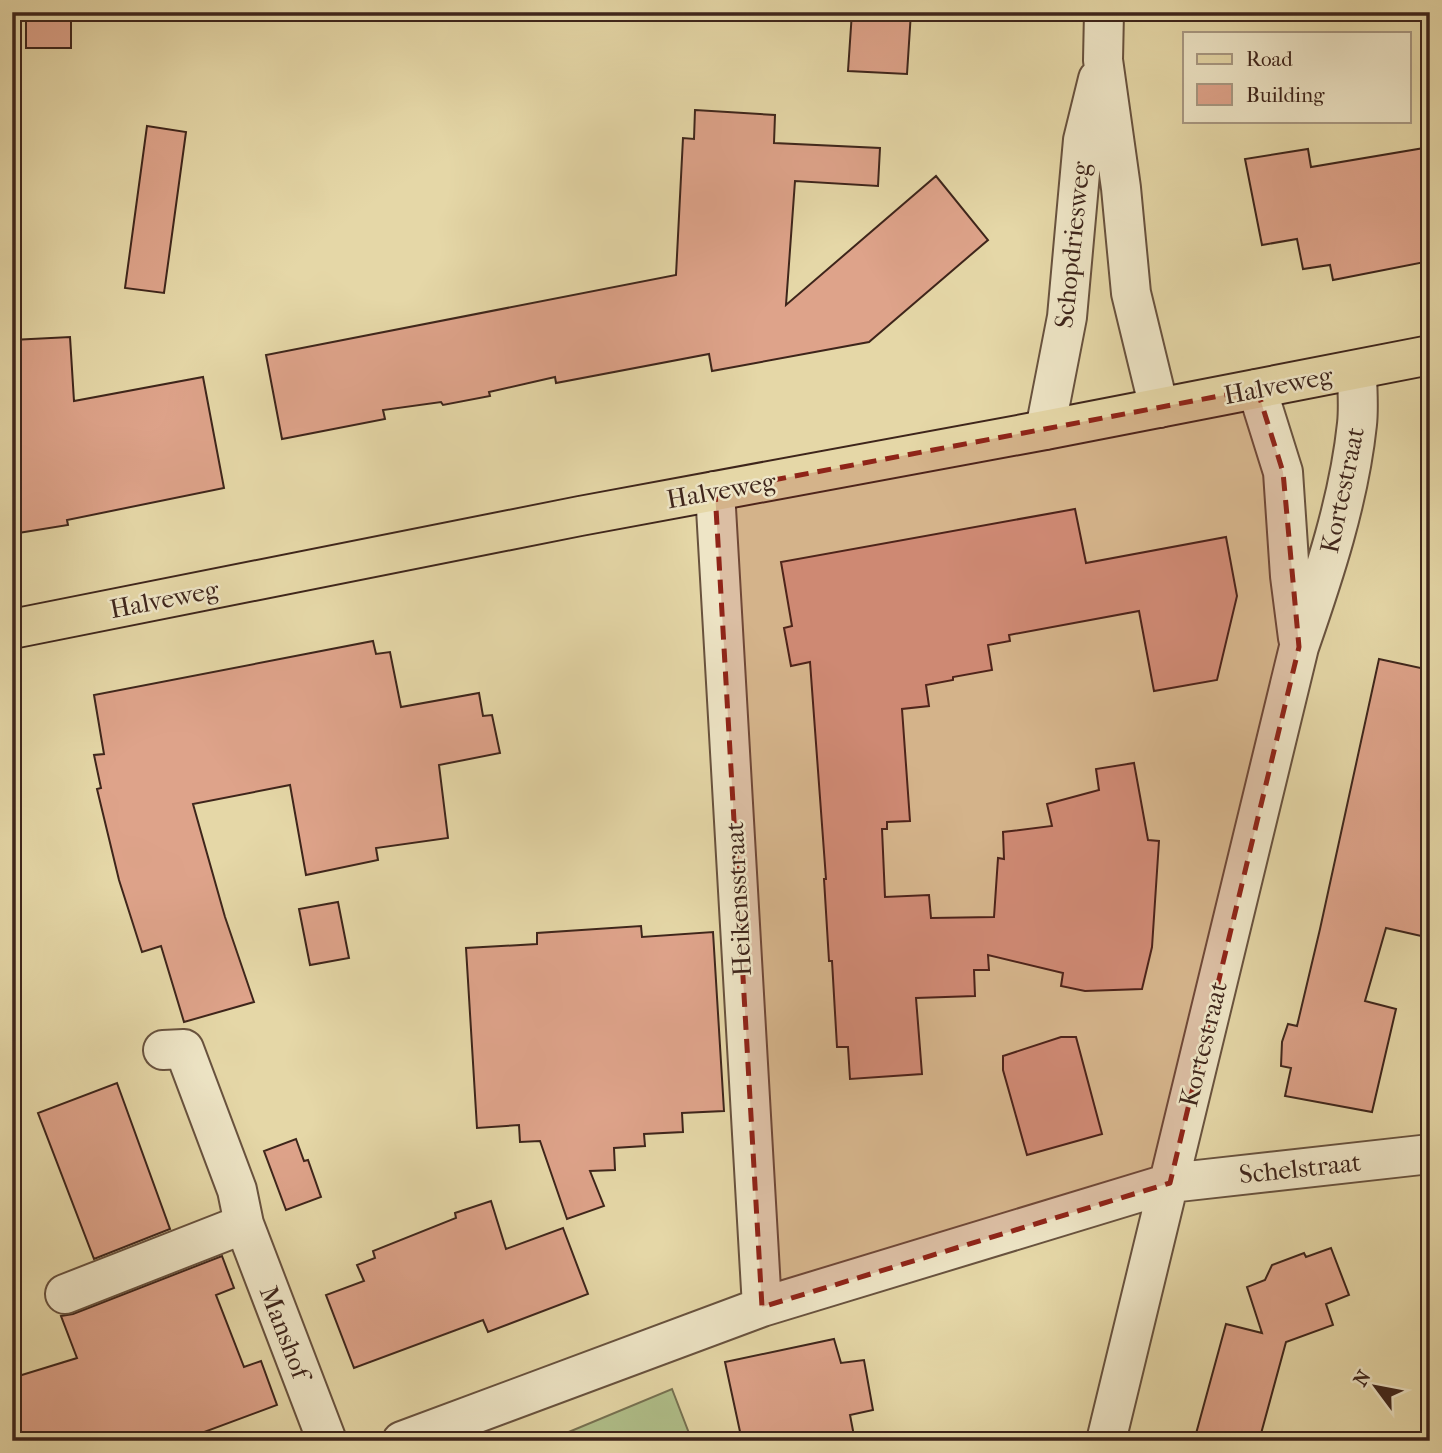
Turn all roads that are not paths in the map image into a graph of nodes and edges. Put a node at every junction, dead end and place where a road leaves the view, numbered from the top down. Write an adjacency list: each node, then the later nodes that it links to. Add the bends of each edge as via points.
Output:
1 (1104, 12): 2 (street, Schopdriesweg)
2 (1103, 60): 6 (street, Schopdriesweg, via 1131,293); 7 (street, Schopdriesweg, via 1083,140 1067,317)
3 (1430, 355): 4 (main road, Halveweg)
4 (1357, 370): 5 (main road, Halveweg); 10 (street, Kortestraat, via 1357,423 1346,490)
5 (1257, 389): 6 (main road, Halveweg); 10 (street, Kortestraat, via 1283,472)
6 (1159, 408): 7 (main road, Halveweg)
7 (1045, 430): 8 (main road, Halveweg)
8 (715, 491): 9 (main road, Halveweg); 16 (street, Heikensstraat)
9 (12, 629)
10 (1299, 647): 13 (street, Kortestraat)
11 (163, 1050): 14 (street, Manshof, via 184,1049 237,1190)
12 (1430, 1154): 13 (street, Schelstraat)
13 (1170, 1183): 16 (street); 19 (street, Kortestraat)
14 (244, 1224): 15 (street); 17 (street, Manshof)
15 (65, 1294)
16 (762, 1307): 18 (street)
17 (327, 1441)
18 (402, 1441)
19 (1106, 1441)

